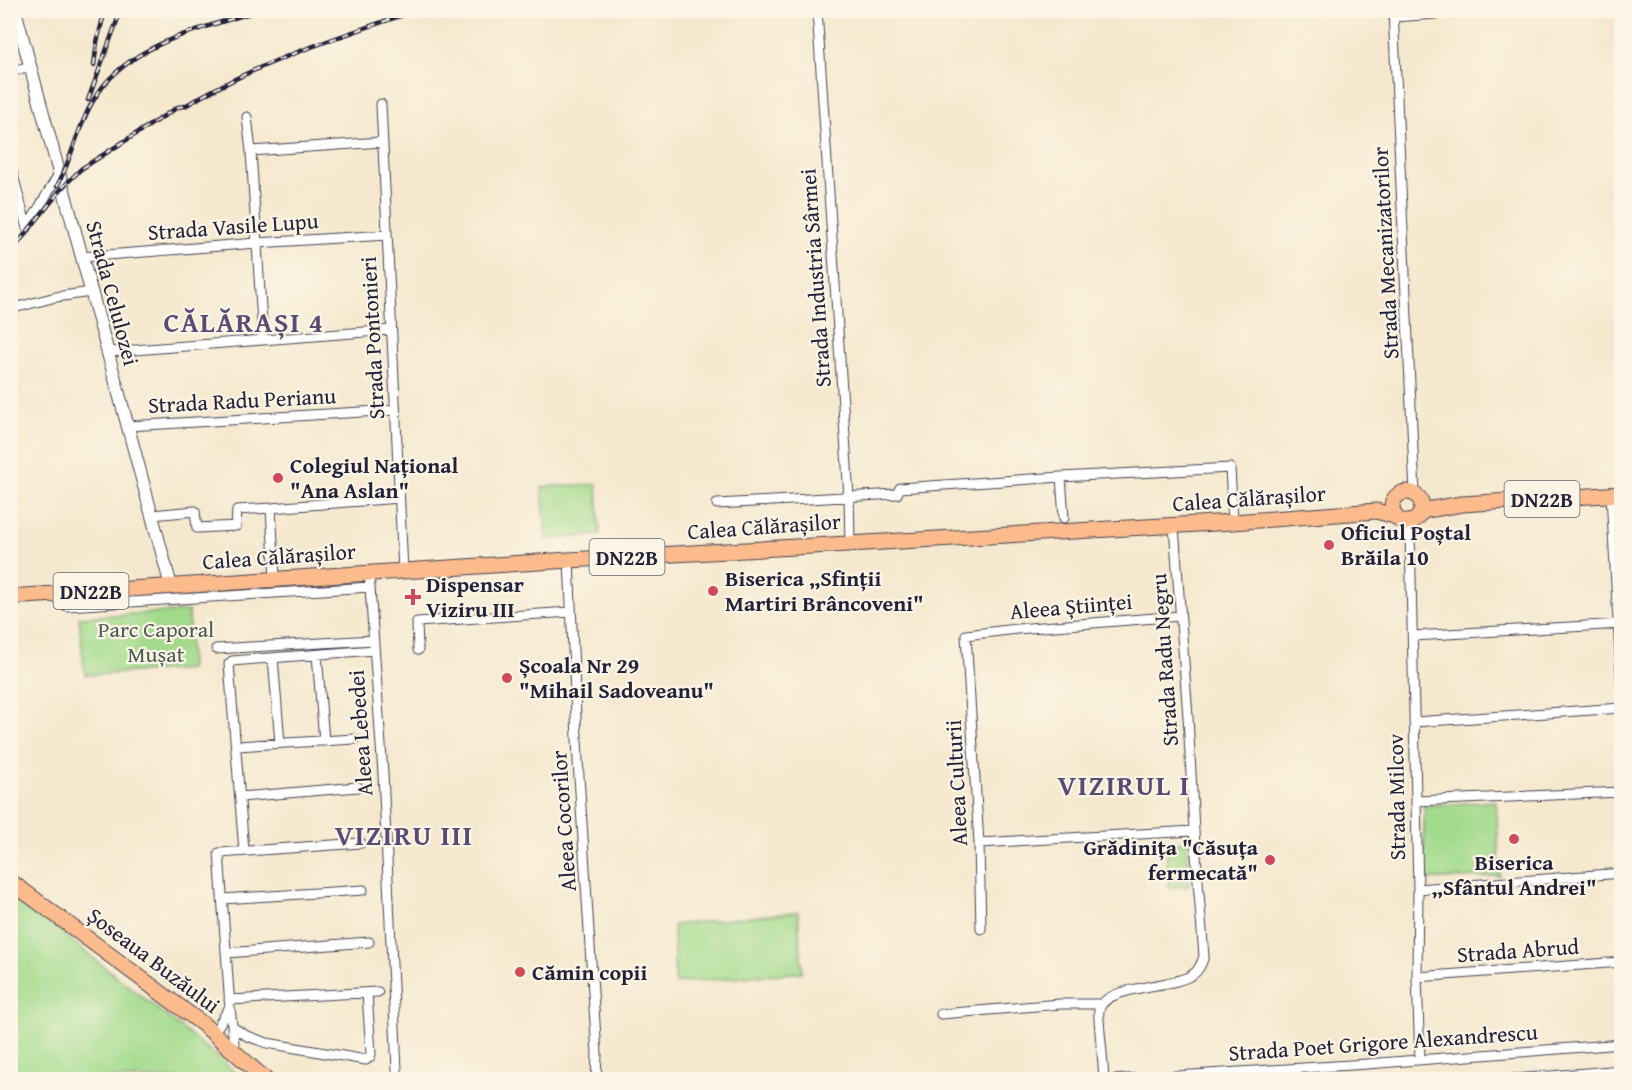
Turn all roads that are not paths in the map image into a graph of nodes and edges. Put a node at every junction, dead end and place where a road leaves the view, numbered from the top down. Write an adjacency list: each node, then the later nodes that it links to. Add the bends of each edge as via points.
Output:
1 (15, 10): 6 (street, Strada Celulozei)
2 (817, 10): 26 (street, Strada Industria Sârmei)
3 (1493, 10): 4 (street)
4 (1475, 11): 5 (street)
5 (1393, 14): 32 (street, Strada Mecanizatorilor)
6 (30, 66): 7 (street); 13 (street, Strada Celulozei)
7 (10, 72)
8 (381, 104): 10 (street, Strada Pontonieri)
9 (247, 117): 11 (street)
10 (382, 142): 11 (street); 14 (street, Strada Pontonieri)
11 (251, 151): 15 (street)
12 (10, 164): 13 (street, via 27,228)
13 (59, 174): 16 (street, Strada Celulozei)
14 (387, 236): 15 (street, Strada Vasile Lupu); 19 (street, Strada Pontonieri)
15 (257, 243): 16 (street, Strada Vasile Lupu); 20 (street)
16 (82, 257): 17 (street, Strada Celulozei)
17 (92, 292): 18 (street); 21 (street, Strada Celulozei)
18 (10, 309)
19 (391, 330): 20 (street); 22 (street, Strada Pontonieri)
20 (263, 339): 21 (street)
21 (108, 352): 23 (street, Strada Celulozei)
22 (395, 410): 23 (street, Strada Radu Perianu); 27 (street, Strada Pontonieri)
23 (128, 426): 33 (street, Strada Celulozei)
24 (1061, 477): 26 (street, via 900,488 897,494); 34 (street); 35 (street, via 1230,468)
25 (1616, 495): 32 (main road, Calea Călărașilor / DN22B, via 1462,504); 47 (street)
26 (849, 497): 29 (street); 37 (street, Strada Industria Sârmei)
27 (399, 498): 30 (street); 39 (street, Strada Pontonieri)
28 (1393, 500): 31 (main road, Calea Călărașilor / DN22B); 32 (main road, via 1392,508); 32 (main road, DN22B, via 1403,492 1411,492)
29 (717, 504)
30 (271, 508): 33 (street, via 237,510 236,526 197,528 195,511); 40 (street)
31 (1376, 511): 32 (main road, Calea Călărașilor / DN22B); 35 (main road, Calea Călărașilor / DN22B)
32 (1411, 513): 49 (street, Strada Milcov)
33 (152, 515): 42 (street, Strada Celulozei)
34 (1064, 518)
35 (1233, 522): 36 (main road, Calea Călărașilor / DN22B)
36 (1174, 526): 37 (main road, Calea Călărașilor / DN22B); 46 (street, Strada Radu Negru)
37 (850, 543): 38 (main road, Calea Călărașilor / DN22B)
38 (569, 560): 39 (main road, Calea Călărașilor / DN22B); 45 (street, Aleea Cocorilor)
39 (403, 571): 41 (main road, Calea Călărașilor / DN22B)
40 (275, 579): 41 (main road, Calea Călărașilor / DN22B); 42 (main road, Calea Călărașilor / DN22B)
41 (369, 580): 43 (street, via 67,606); 50 (street, Aleea Lebedei)
42 (171, 586): 43 (main road, Calea Călărașilor / DN22B)
43 (49, 594): 44 (main road, Calea Călărașilor / DN22B)
44 (10, 597)
45 (571, 612): 52 (street, via 417,622); 93 (street, Aleea Cocorilor)
46 (1180, 616): 48 (street, Aleea Științei); 66 (street, Strada Radu Negru)
47 (1620, 624): 49 (street); 55 (street)
48 (966, 635): 68 (street, Aleea Culturii)
49 (1413, 636): 57 (street, Strada Milcov)
50 (374, 645): 51 (street); 53 (street); 90 (street, Aleea Lebedei)
51 (216, 649)
52 (418, 650)
53 (317, 655): 54 (street); 59 (street)
54 (273, 658): 60 (street); 61 (street, via 230,664)
55 (1622, 692)
56 (1622, 708): 57 (street)
57 (1414, 722): 65 (street, Strada Milcov)
58 (355, 739): 59 (street)
59 (324, 741): 60 (street)
60 (280, 743): 61 (street)
61 (236, 746): 64 (street)
62 (357, 787): 64 (street)
63 (1622, 792): 65 (street)
64 (240, 797): 69 (street)
65 (1416, 801): 73 (street, Strada Milcov)
66 (1194, 831): 68 (street); 83 (street, Strada Radu Negru, via 1204,946 1200,968 1184,979 1126,992)
67 (361, 843): 69 (street)
68 (979, 843): 75 (street, Aleea Culturii)
69 (244, 851): 74 (street, via 219,853)
70 (1622, 873): 73 (street)
71 (10, 881): 86 (main road, Șoseaua Buzăului)
72 (363, 890): 74 (street)
73 (1418, 890): 79 (street, Strada Milcov)
74 (222, 899): 77 (street)
75 (981, 929)
76 (369, 942): 77 (street)
77 (226, 953): 82 (street)
78 (1622, 962): 79 (street, Strada Abrud)
79 (1417, 977): 89 (street, Strada Milcov)
80 (378, 992): 81 (street)
81 (367, 993): 82 (street); 85 (street, via 371,1053 366,1060 267,1042)
82 (229, 1004): 85 (street); 86 (street)
83 (1102, 1004): 84 (street); 94 (street, via 1099,1016)
84 (941, 1014)
85 (232, 1027): 88 (street)
86 (213, 1034): 88 (main road, Șoseaua Buzăului)
87 (1622, 1044): 89 (street, Strada Poet Grigore Alexandrescu)
88 (235, 1053): 92 (main road, Șoseaua Buzăului)
89 (1420, 1059): 95 (street, Strada Poet Grigore Alexandrescu)
90 (397, 1070)
91 (1622, 1070): 96 (street, Strada Poet Grigore Alexandrescu)
92 (266, 1080)
93 (596, 1080)
94 (1104, 1080)
95 (1112, 1080)
96 (1502, 1080)

